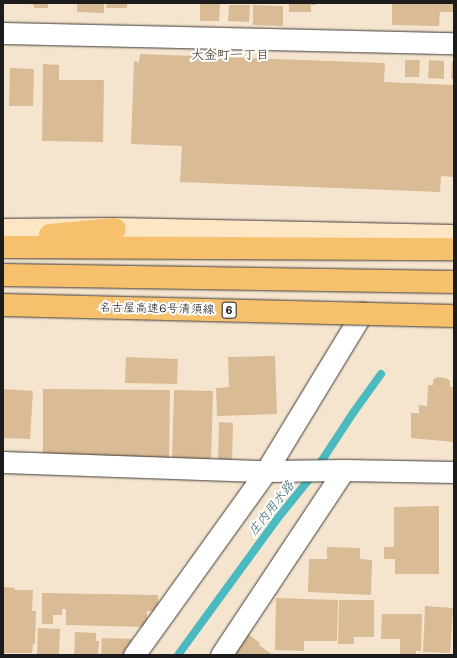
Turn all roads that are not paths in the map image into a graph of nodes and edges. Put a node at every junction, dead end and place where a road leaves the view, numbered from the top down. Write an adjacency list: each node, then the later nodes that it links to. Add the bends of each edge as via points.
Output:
1 (3, 33): 2 (street)
2 (454, 43)
3 (115, 229): 4 (street); 5 (street); 6 (highway)
4 (3, 230)
5 (454, 236)
6 (3, 239)
7 (3, 247): 8 (highway)
8 (454, 249)
9 (3, 275): 10 (highway)
10 (454, 282)
11 (3, 306): 13 (highway, 名古屋高速6号清須線 / 6, bridge)
12 (454, 312): 13 (street)
13 (362, 313): 14 (highway, 名古屋高速6号清須線 / 6, bridge); 17 (street)
14 (454, 316)
15 (3, 462): 17 (street)
16 (344, 470): 17 (street); 18 (street); 20 (street)
17 (266, 471): 19 (street)
18 (454, 472)
19 (134, 655)
20 (221, 655)

